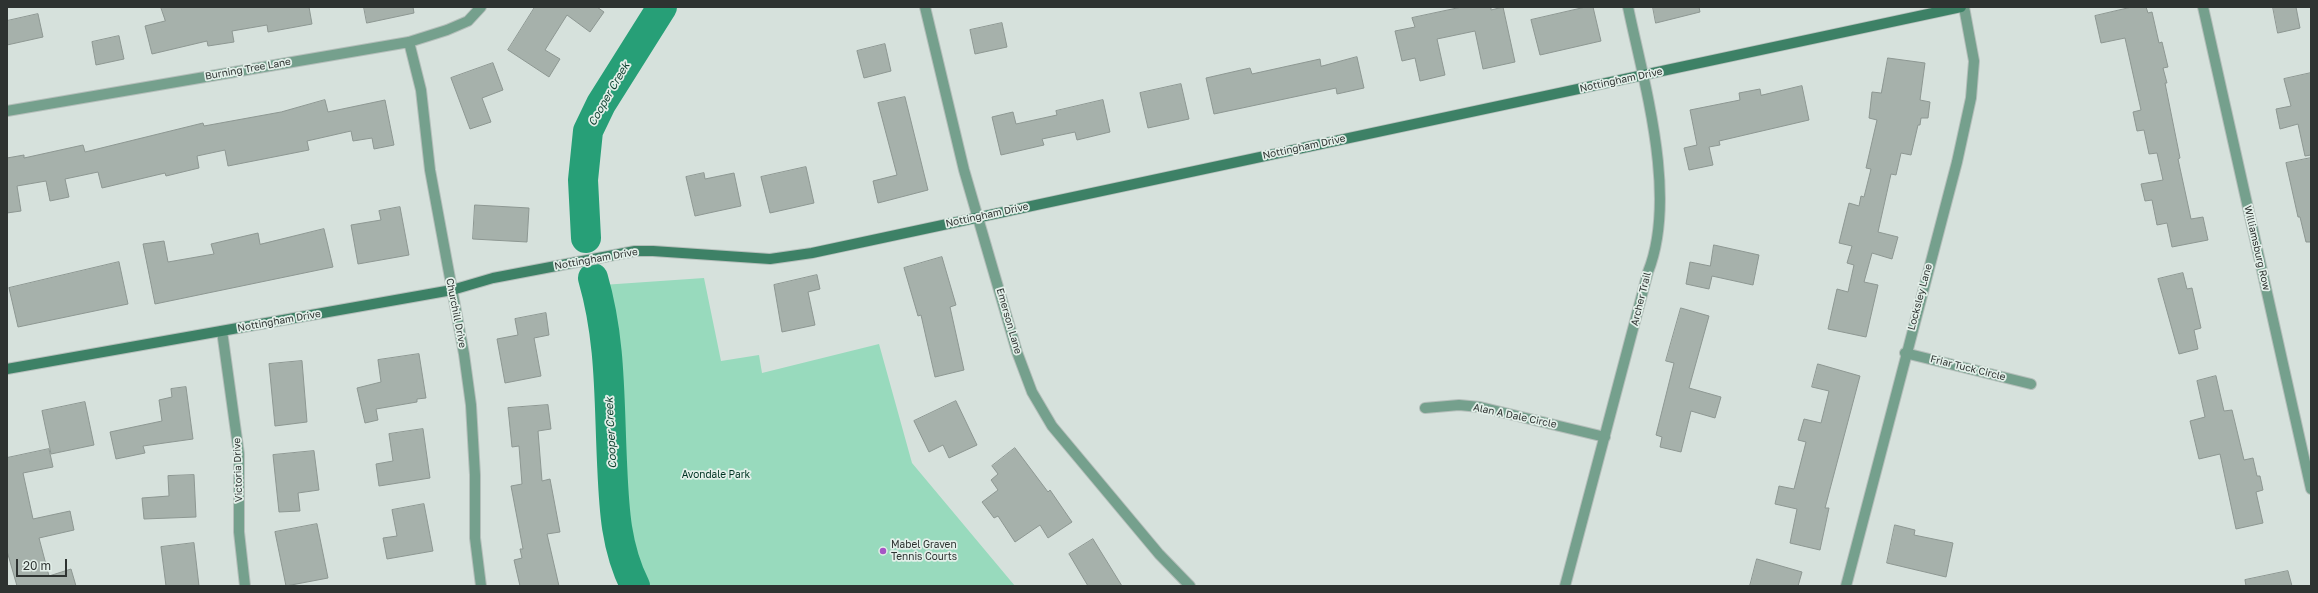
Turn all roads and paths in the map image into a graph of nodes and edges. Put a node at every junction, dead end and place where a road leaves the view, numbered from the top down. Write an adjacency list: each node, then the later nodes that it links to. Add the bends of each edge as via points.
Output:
1 (481, 7): 7 (street, Burning Tree Lane, via 468,21)
2 (925, 7): 10 (street, Emerson Lane, via 964,170)
3 (1628, 7): 8 (street, Archer Trail)
4 (1961, 7): 8 (street, Nottingham Drive)
5 (1964, 7): 13 (street, Locksley Lane, via 1974,61 1971,98 1957,162)
6 (2203, 7): 18 (street, Williamsburg Row)
7 (409, 42): 9 (street, Burning Tree Lane); 11 (street, Churchill Drive, via 421,90 430,170)
8 (1642, 75): 10 (street, Nottingham Drive); 17 (street, Archer Trail, via 1656,146 1660,186 1658,228 1653,258)
9 (7, 111)
10 (978, 217): 11 (street, Nottingham Drive, via 812,253 770,259 636,252 493,278); 21 (street, Emerson Lane, via 1017,352 1032,392 1052,426 1159,554)
11 (452, 290): 12 (street, Nottingham Drive); 20 (street, Churchill Drive, via 471,405 475,538)
12 (222, 331): 14 (street, Nottingham Drive); 19 (street, Victoria Drive, via 239,454 239,532)
13 (1905, 353): 15 (street, Friar Tuck Circle); 23 (street, Locksley Lane)
14 (7, 369)
15 (2031, 384)
16 (1425, 408): 17 (street, Alan A Dale Circle, via 1459,405 1480,407)
17 (1605, 437): 22 (street, Archer Trail)
18 (2311, 489)
19 (244, 586)
20 (481, 586)
21 (1190, 586)
22 (1565, 586)
23 (1846, 586)

